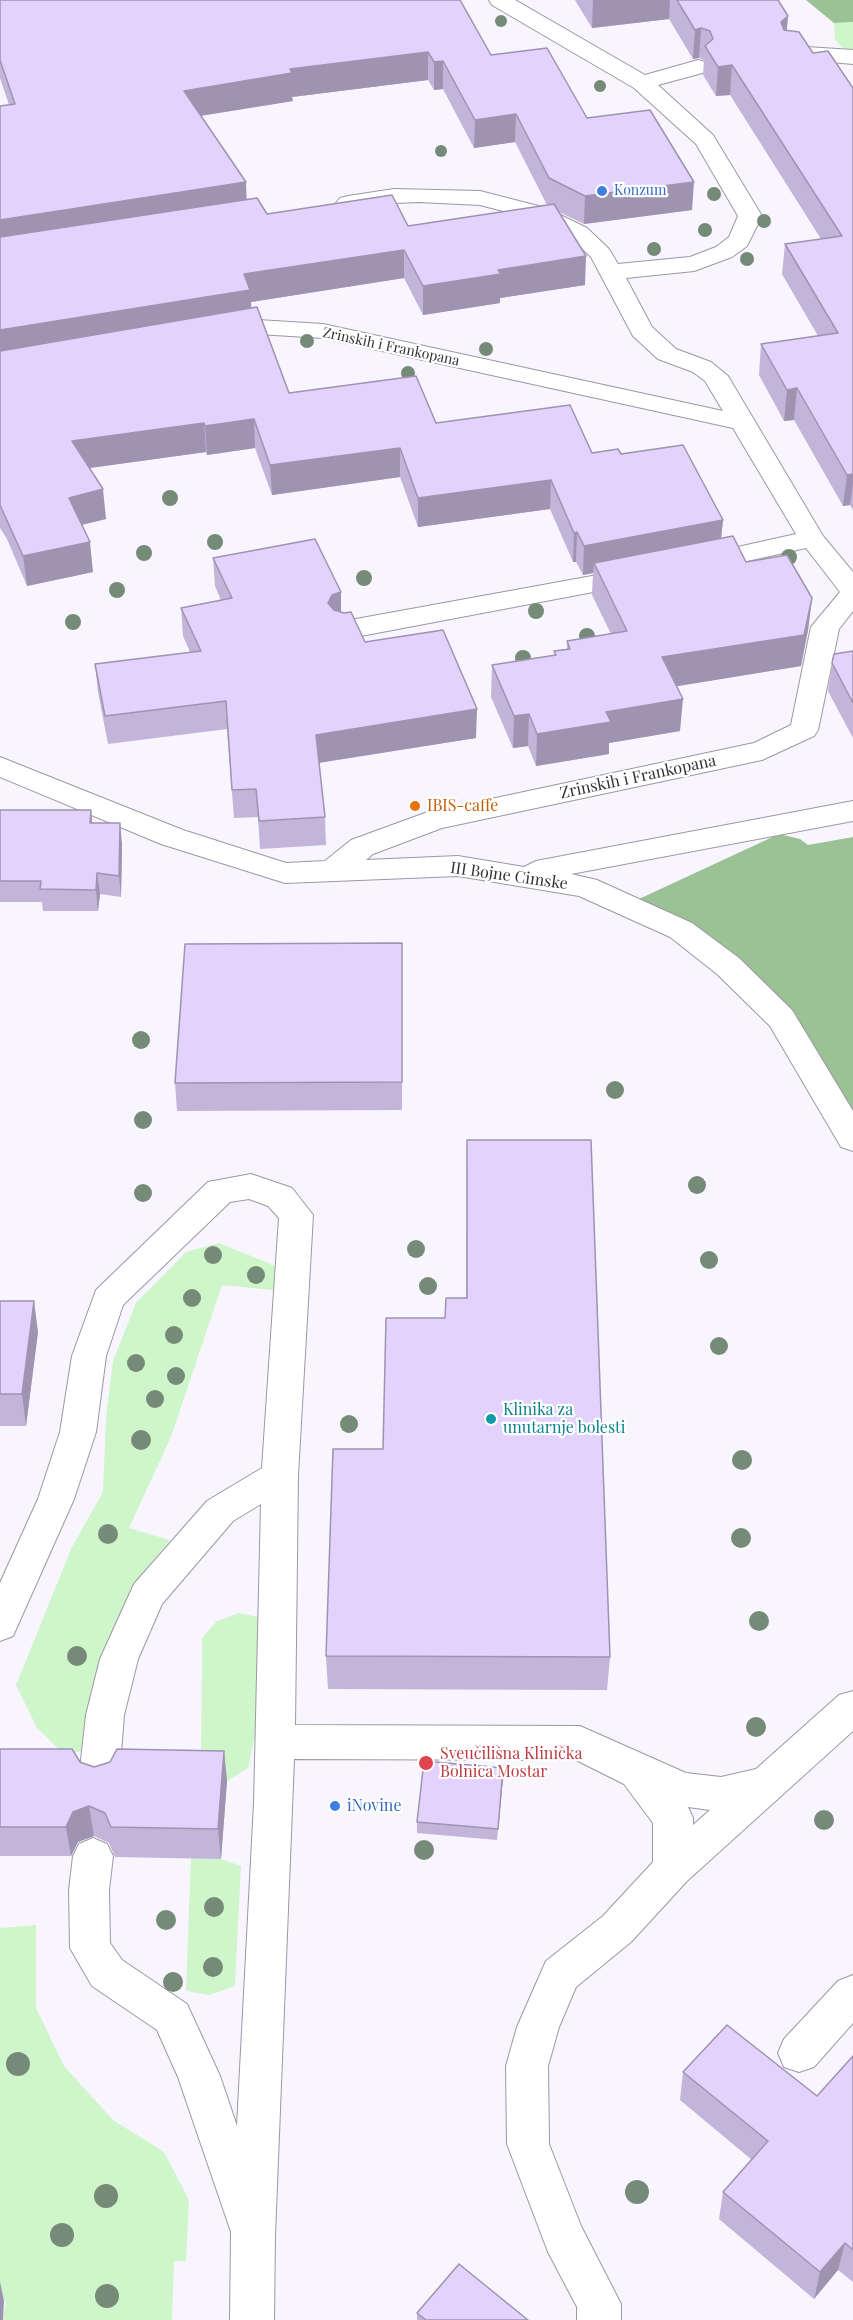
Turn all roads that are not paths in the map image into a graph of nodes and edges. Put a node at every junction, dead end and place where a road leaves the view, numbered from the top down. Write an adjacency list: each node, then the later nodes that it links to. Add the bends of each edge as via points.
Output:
1 (500, 0): 5 (street)
2 (791, 53): 3 (street)
3 (850, 60)
4 (698, 67): 5 (street)
5 (642, 83): 7 (street, via 705,140 750,216 739,241 724,252 694,264)
6 (325, 207): 7 (street, Zrinskih i Frankopana, via 394,196 480,198 537,213 579,233 601,254)
7 (610, 272): 9 (street, Zrinskih i Frankopana, via 642,331 667,354 715,376)
8 (199, 337): 9 (street, Zrinskih i Frankopana, via 258,327 323,331)
9 (744, 423): 10 (street, Zrinskih i Frankopana)
10 (812, 539): 11 (street, Zrinskih i Frankopana); 12 (street)
11 (853, 592): 15 (street, Zrinskih i Frankopana, via 825,627 804,730 762,751 435,820 362,847)
12 (345, 630)
13 (0, 766): 15 (street, III Bojne Cimske, via 172,837 285,873)
14 (853, 811): 16 (street)
15 (333, 871): 16 (street, III Bojne Cimske, via 458,866)
16 (515, 875): 17 (street, III Bojne Cimske, via 586,887 681,930 728,966 781,1018)
17 (853, 1139)
18 (280, 1475): 19 (street, via 296,1215 280,1197 250,1186 220,1191 108,1299 89,1356 78,1431 56,1499); 21 (street); 23 (street, via 220,1511 147,1595 119,1659 105,1715)
19 (0, 1625)
20 (853, 1707): 24 (street)
21 (275, 1742): 22 (street, via 580,1743); 29 (street)
22 (638, 1772): 24 (street, via 684,1790 721,1794); 26 (street, via 673,1818)
23 (99, 1778)
24 (767, 1784): 26 (street)
25 (93, 1856): 29 (street, via 90,1947 107,1973 172,2017 199,2076)
26 (673, 1868): 31 (street, via 617,1929 561,1974 538,2027 527,2066 528,2144 562,2237 599,2304)
27 (853, 1994): 28 (street)
28 (799, 2053)
29 (253, 2235): 30 (street)
30 (252, 2320)
31 (599, 2320)

